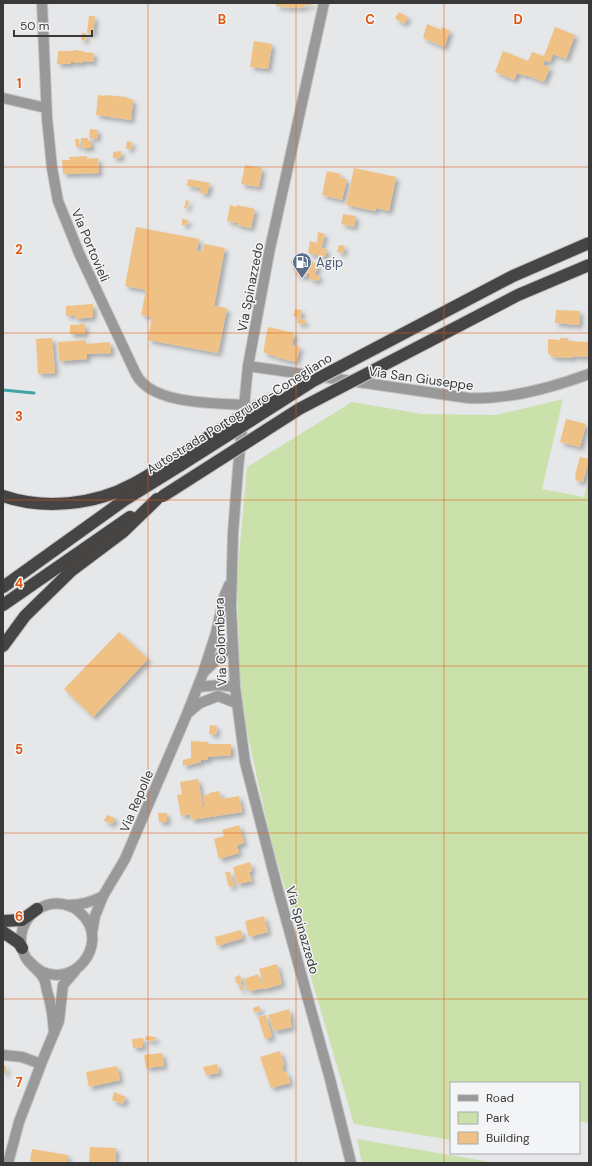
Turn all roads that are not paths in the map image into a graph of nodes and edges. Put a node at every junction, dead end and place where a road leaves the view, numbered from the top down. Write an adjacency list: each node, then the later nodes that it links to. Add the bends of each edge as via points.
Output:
1 (42, 3): 4 (street, Via Portovieli)
2 (324, 3): 7 (street, Via Spinazzedo, via 271,245)
3 (3, 98): 4 (street)
4 (46, 108): 9 (street, Via Portovieli, via 58,201 85,267 139,380 156,392 169,396 191,401)
5 (589, 243): 10 (highway, Autostrada Portogruaro-Conegliano, bridge, via 513,276 313,381 257,406)
6 (589, 265): 12 (highway, bridge, via 518,295 299,409)
7 (248, 366): 8 (street, Via San Giuseppe, via 485,399 531,392); 9 (street, Via Spinazzedo)
8 (589, 374)
9 (244, 405): 13 (street, Via Spinazzedo)
10 (180, 460): 11 (highway, via 107,496 74,503 44,504); 14 (highway, Autostrada Portogruaro-Conegliano)
11 (3, 496)
12 (160, 498): 15 (highway); 17 (highway, via 123,532 71,571 25,616)
13 (231, 581): 16 (street, Via Colombera); 18 (street, Via Repolle, via 224,597)
14 (3, 587)
15 (3, 605)
16 (232, 645): 18 (street, Via Repolle); 20 (street, Via Colombera)
17 (3, 646)
18 (203, 673): 19 (street, Via Repolle)
19 (198, 687): 20 (street, via 219,685); 22 (street, Via Repolle)
20 (235, 688): 21 (street, Via Colombera)
21 (236, 702): 22 (street, Via Repolle, via 218,696 200,703); 35 (street, Via Spinazzedo, via 245,762)
22 (187, 714): 23 (street, Via Repolle, via 125,859)
23 (103, 896): 24 (street, via 93,902); 28 (street, Via Repolle)
24 (64, 904): 25 (street, via 46,905); 28 (street, via 82,914)
25 (37, 909): 26 (highway, via 22,920); 29 (street, via 23,926 21,937)
26 (3, 921)
27 (3, 932): 29 (highway, via 19,942)
28 (92, 933): 30 (street, Via Repolle, via 89,953)
29 (24, 954): 30 (street, via 34,967 44,972 66,974); 31 (street, Via Repolle, via 44,979 52,1005)
30 (76, 969): 31 (street, Via Repolle, via 63,985 59,1021)
31 (54, 1033): 33 (street, Via Repolle)
32 (3, 1055): 33 (street, via 22,1057)
33 (41, 1064): 34 (street, Via Repolle, via 19,1122)
34 (8, 1163)
35 (351, 1163)

